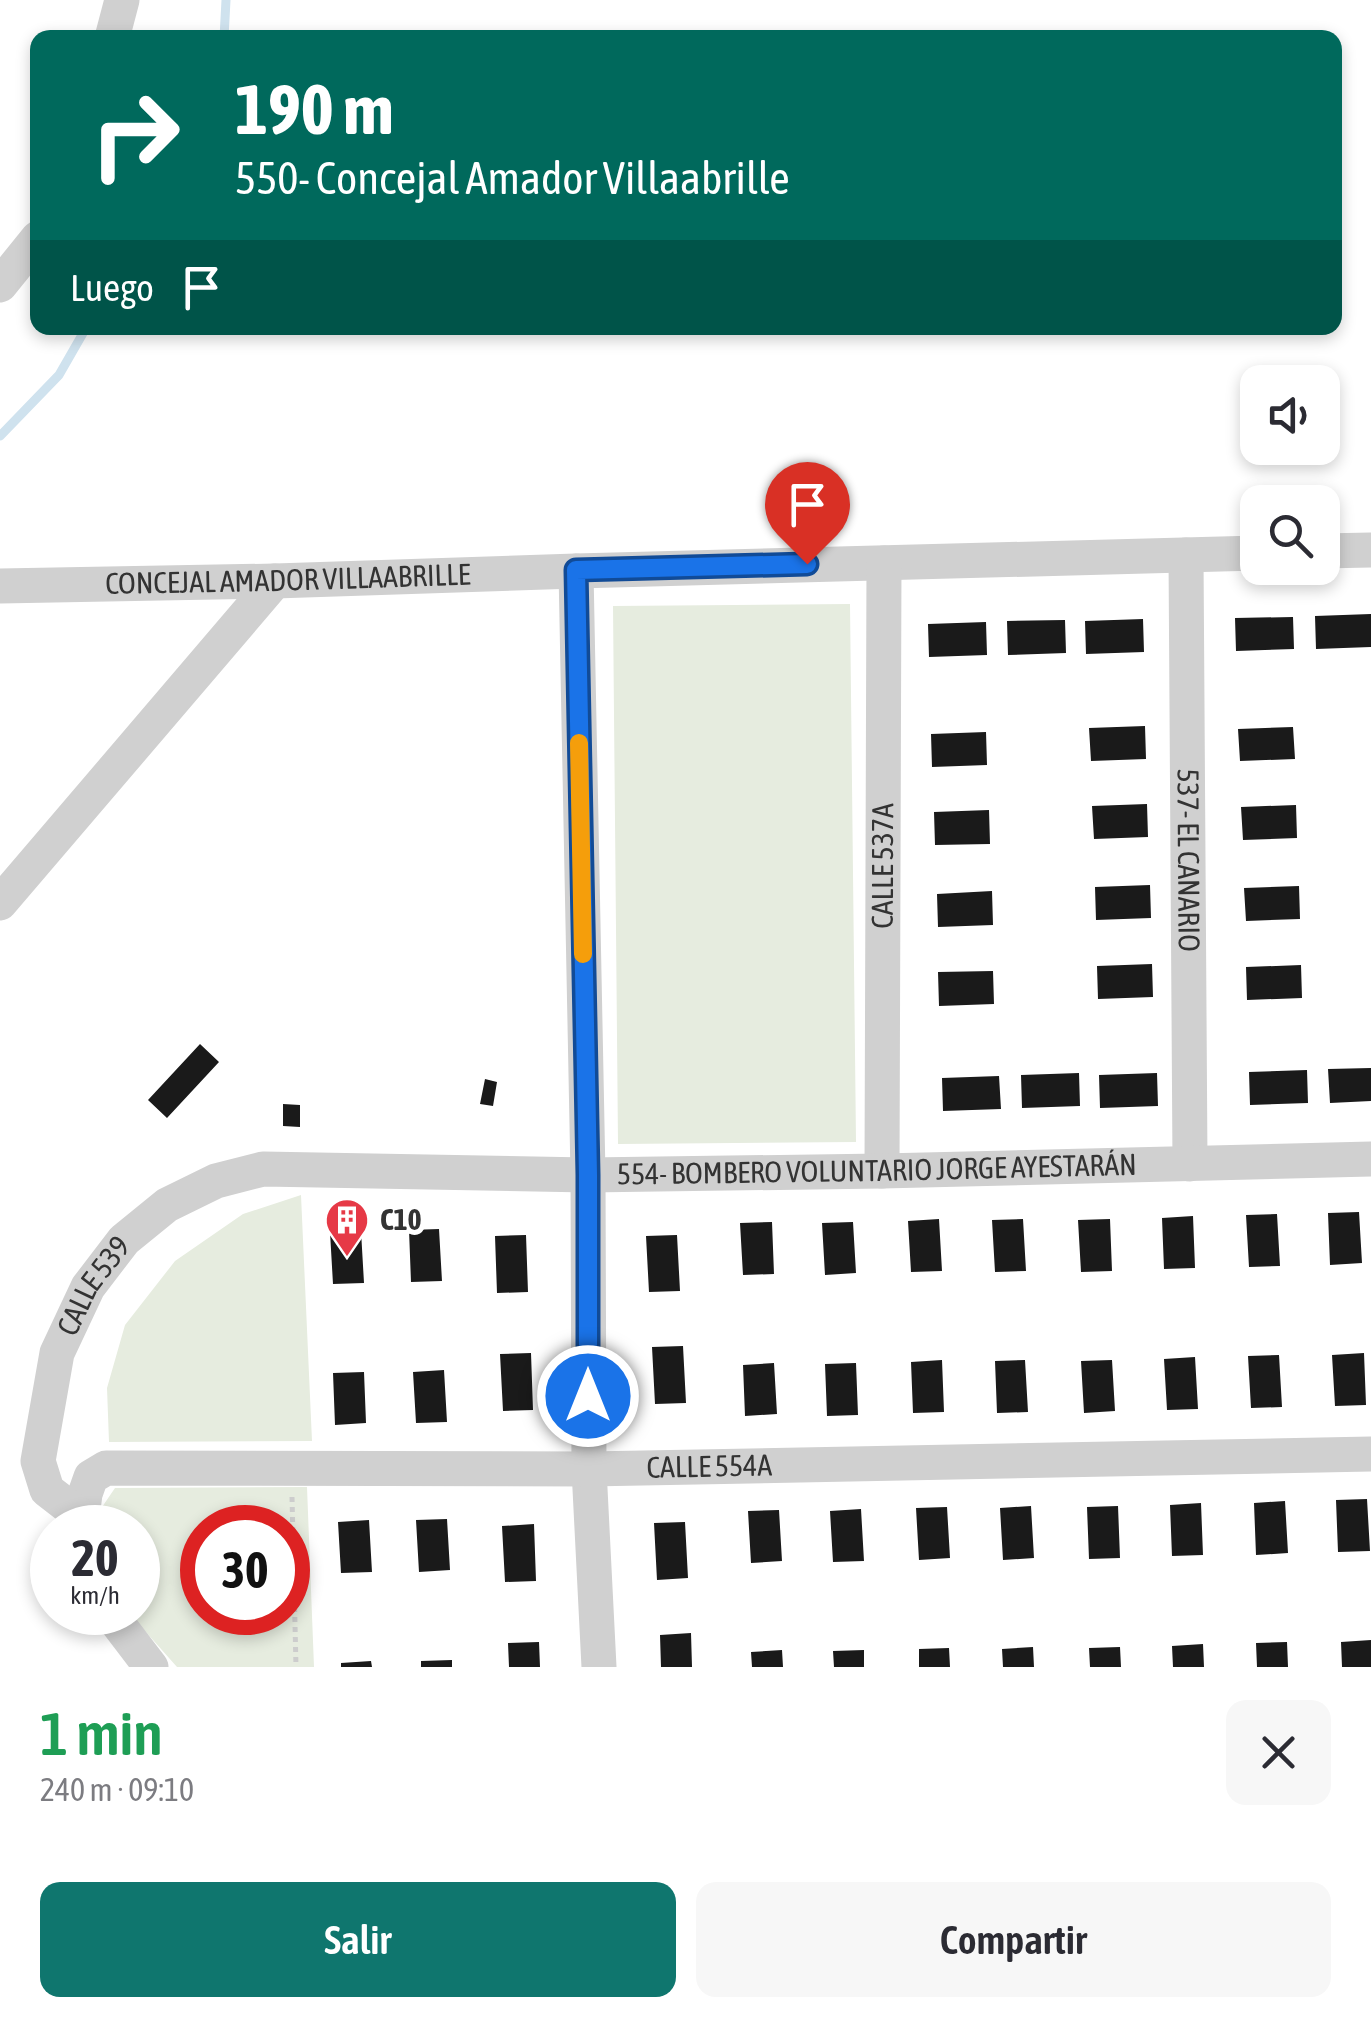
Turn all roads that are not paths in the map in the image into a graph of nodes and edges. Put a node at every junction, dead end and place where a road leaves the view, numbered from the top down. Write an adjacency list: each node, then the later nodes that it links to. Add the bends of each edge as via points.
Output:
1 (122, 0): 2 (street)
2 (114, 30)
3 (30, 248): 4 (street)
4 (0, 285)
5 (1371, 550): 6 (street)
6 (1340, 551)
7 (1240, 554): 8 (street, CONCEJAL AMADOR VILLAABRILLE)
8 (1186, 555): 9 (street, CONCEJAL AMADOR VILLAABRILLE); 15 (street, 537- EL CANARIO)
9 (884, 562): 10 (street, CONCEJAL AMADOR VILLAABRILLE); 17 (street, CALLE 537A)
10 (576, 570): 11 (street, CONCEJAL AMADOR VILLAABRILLE); 18 (street)
11 (275, 581): 12 (street, CONCEJAL AMADOR VILLAABRILLE); 13 (street)
12 (0, 586)
13 (0, 903)
14 (1371, 1159): 15 (street, 554- BOMBERO VOLUNTARIO JORGE AYESTARÁN)
15 (1190, 1164): 17 (street, 554- BOMBERO VOLUNTARIO JORGE AYESTARÁN)
16 (320, 1170): 18 (street, 554- BOMBERO VOLUNTARIO JORGE AYESTARÁN); 21 (street, CALLE 539, via 264,1169 216,1181 167,1205 124,1240 88,1287 57,1353 38,1460 47,1490)
17 (882, 1171): 18 (street, 554- BOMBERO VOLUNTARIO JORGE AYESTARÁN)
18 (588, 1175): 20 (street)
19 (1371, 1454): 20 (street, CALLE 554A)
20 (588, 1469): 22 (street, CALLE 554A, via 106,1468 92,1477); 25 (street)
21 (64, 1505)
22 (84, 1505)
23 (127, 1635): 24 (street)
24 (152, 1667)
25 (599, 1667)

